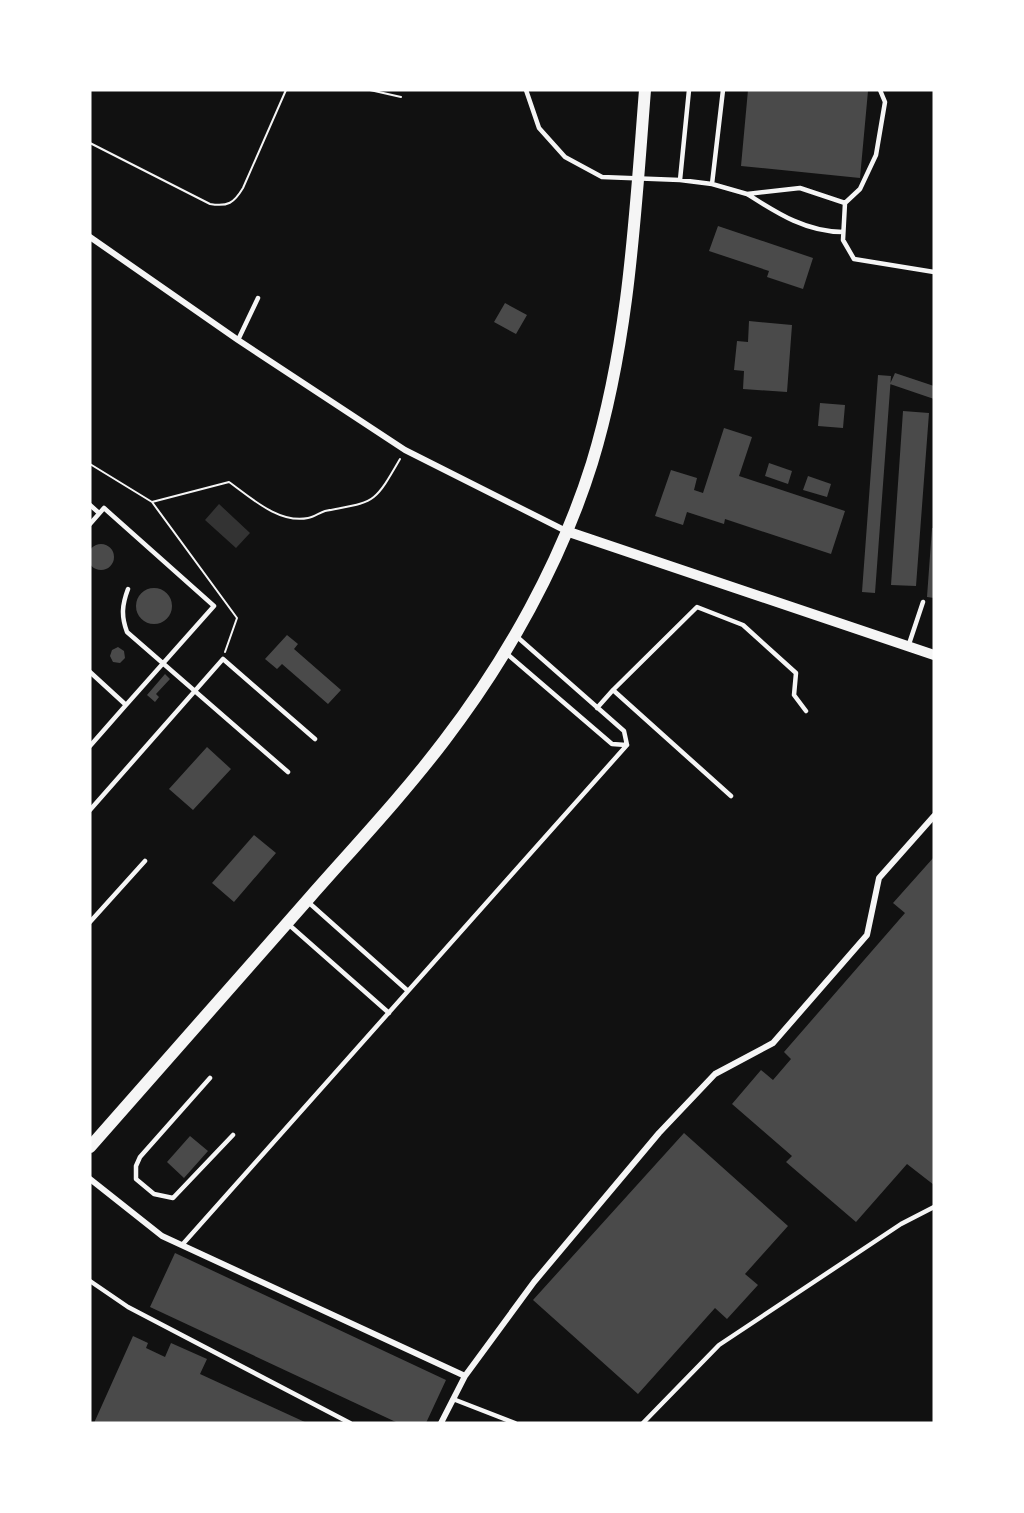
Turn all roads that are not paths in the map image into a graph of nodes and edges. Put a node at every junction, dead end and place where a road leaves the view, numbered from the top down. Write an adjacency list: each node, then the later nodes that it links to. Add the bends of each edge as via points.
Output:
1 (526, 90): 6 (lane, via 539,128 565,157 602,177)
2 (645, 90): 6 (main road)
3 (689, 90): 7 (lane)
4 (723, 90): 8 (lane)
5 (880, 90): 10 (lane, via 885,102 876,155 860,189)
6 (638, 179): 7 (lane); 19 (main road, via 625,318 614,377 591,466)
7 (680, 180): 8 (lane)
8 (712, 184): 9 (lane)
9 (747, 194): 10 (lane, via 800,188); 11 (lane, via 785,218 824,232)
10 (845, 203): 11 (lane)
11 (843, 232): 13 (lane, via 843,240 854,259)
12 (90, 237): 15 (street)
13 (934, 272)
14 (258, 298): 15 (lane)
15 (238, 340): 19 (street, via 405,450)
16 (90, 505): 17 (lane)
17 (99, 513): 18 (lane); 26 (lane, via 104,508 214,606)
18 (90, 524)
19 (566, 531): 22 (main road); 23 (street)
20 (128, 590): 26 (lane, via 123,603 127,632)
21 (923, 602): 23 (lane)
22 (514, 634): 24 (main road); 31 (lane)
23 (908, 647): 25 (street)
24 (504, 652): 34 (lane, via 612,744); 41 (main road, via 443,742)
25 (934, 655)
26 (163, 663): 29 (lane); 30 (lane)
27 (90, 672): 30 (lane)
28 (613, 690): 31 (lane); 32 (lane, via 697,607 743,625 796,673 794,696); 37 (lane)
29 (195, 691): 33 (lane, via 223,659); 36 (lane); 38 (lane)
30 (126, 705): 35 (lane)
31 (597, 708): 34 (lane, via 624,731)
32 (806, 711)
33 (315, 740)
34 (627, 745): 44 (lane)
35 (90, 746)
36 (288, 772)
37 (731, 796)
38 (90, 810)
39 (934, 816): 53 (street, via 879,878 867,935 773,1043 715,1074 659,1133 534,1282)
40 (145, 861): 42 (lane)
41 (307, 902): 43 (main road); 44 (lane)
42 (90, 922)
43 (287, 923): 45 (lane); 48 (main road)
44 (408, 991): 45 (lane)
45 (389, 1013): 51 (lane)
46 (210, 1078): 47 (lane, via 140,1156 136,1179 154,1194 173,1198)
47 (233, 1134)
48 (90, 1147)
49 (90, 1179): 51 (street, via 162,1236)
50 (934, 1207): 58 (lane, via 901,1224 719,1345)
51 (182, 1245): 53 (street)
52 (90, 1281): 55 (lane, via 128,1307)
53 (465, 1376): 54 (street)
54 (453, 1399): 56 (street); 57 (lane)
55 (350, 1423)
56 (441, 1423)
57 (515, 1423)
58 (643, 1423)

